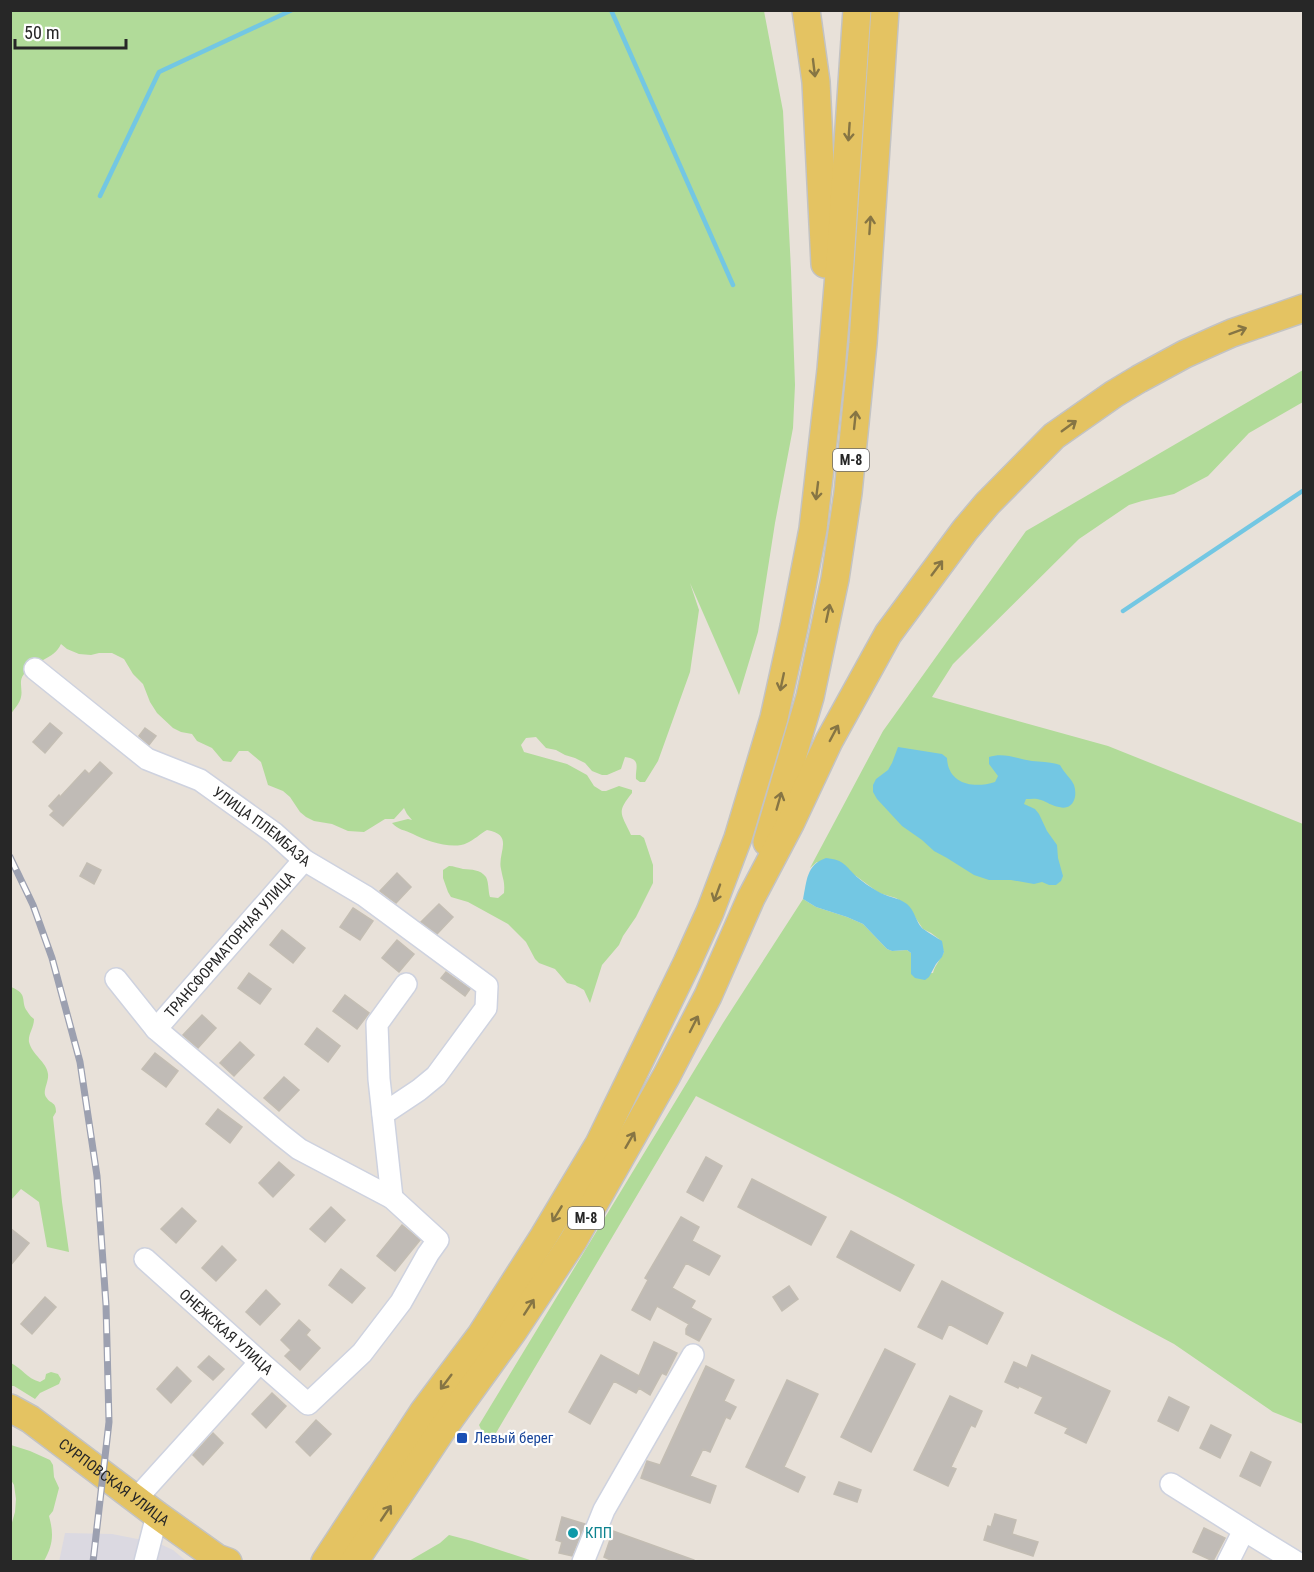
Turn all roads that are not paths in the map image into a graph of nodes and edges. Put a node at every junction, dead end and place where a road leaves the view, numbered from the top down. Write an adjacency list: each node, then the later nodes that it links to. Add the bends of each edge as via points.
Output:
1 (806, 10): 5 (main road, М-8, one-way to 5, via 816,82)
2 (857, 10): 5 (main road, М-8, one-way to 5)
3 (885, 10): 8 (main road, М-8, one-way to 3, via 810,697 837,568 863,343)
4 (1304, 308): 8 (main road, one-way to 4, via 829,741 888,634 987,504 1054,436 1114,394 1224,336)
5 (831, 370): 22 (main road, М-8, one-way to 22, via 813,529 774,718 738,838 710,912 599,1144 481,1335 424,1411)
6 (35, 669): 7 (street, УЛИЦА ПЛЕМБАЗА, via 147,759 200,780 274,833)
7 (304, 860): 11 (street, ТРАНСФОРМАТОРНАЯ УЛИЦА); 12 (street, УЛИЦА ПЛЕМБАЗА, via 365,896 487,986 486,1008 436,1076)
8 (751, 898): 24 (main road, М-8, one-way to 8, via 573,1241 667,1076)
9 (116, 979): 11 (street)
10 (406, 984): 12 (street, via 377,1024)
11 (156, 1029): 13 (street, via 299,1149)
12 (383, 1114): 13 (street)
13 (392, 1198): 16 (street, ОНЕЖСКАЯ УЛИЦА, via 438,1240 401,1302 362,1353 308,1404)
14 (145, 1259): 16 (street, ОНЕЖСКАЯ УЛИЦА)
15 (693, 1355): 25 (street, via 604,1510)
16 (260, 1362): 19 (street)
17 (10, 1408): 19 (main road, СУРПОВСКАЯ УЛИЦА)
18 (1171, 1484): 20 (street)
19 (147, 1507): 21 (main road, СУРПОВСКАЯ УЛИЦА); 23 (street)
20 (1244, 1530): 26 (street); 27 (street)
21 (222, 1560)
22 (325, 1561)
23 (145, 1562)
24 (354, 1562)
25 (584, 1562)
26 (1228, 1562)
27 (1296, 1562)

